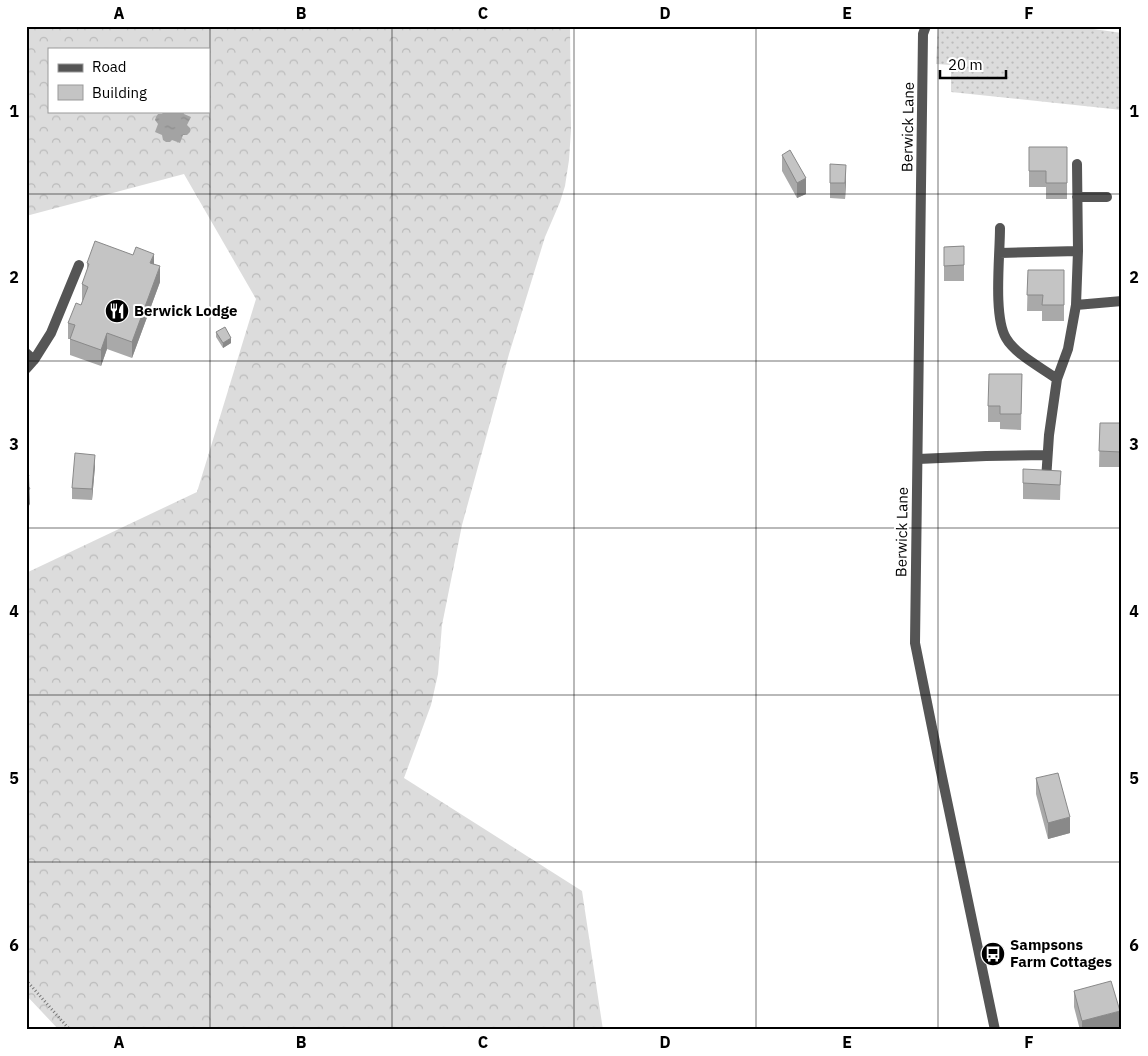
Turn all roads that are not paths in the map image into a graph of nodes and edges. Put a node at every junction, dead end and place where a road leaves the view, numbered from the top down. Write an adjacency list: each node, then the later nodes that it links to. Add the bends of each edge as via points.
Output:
1 (926, 26): 15 (street, Berwick Lane, via 923,34)
2 (1077, 164): 3 (street)
3 (1078, 196): 4 (street); 6 (street)
4 (1107, 197)
5 (1000, 228): 7 (street)
6 (1078, 251): 7 (street); 10 (street)
7 (1000, 253): 13 (street, via 999,313 1006,339 1018,352)
8 (79, 265): 11 (street, via 51,333)
9 (1122, 301): 10 (street)
10 (1076, 305): 13 (street, via 1068,349)
11 (30, 357): 12 (street)
12 (26, 369)
13 (1057, 379): 14 (street)
14 (1047, 455): 15 (street); 16 (street)
15 (918, 459): 17 (street, Berwick Lane, via 915,643)
16 (1046, 480)
17 (995, 1030)

